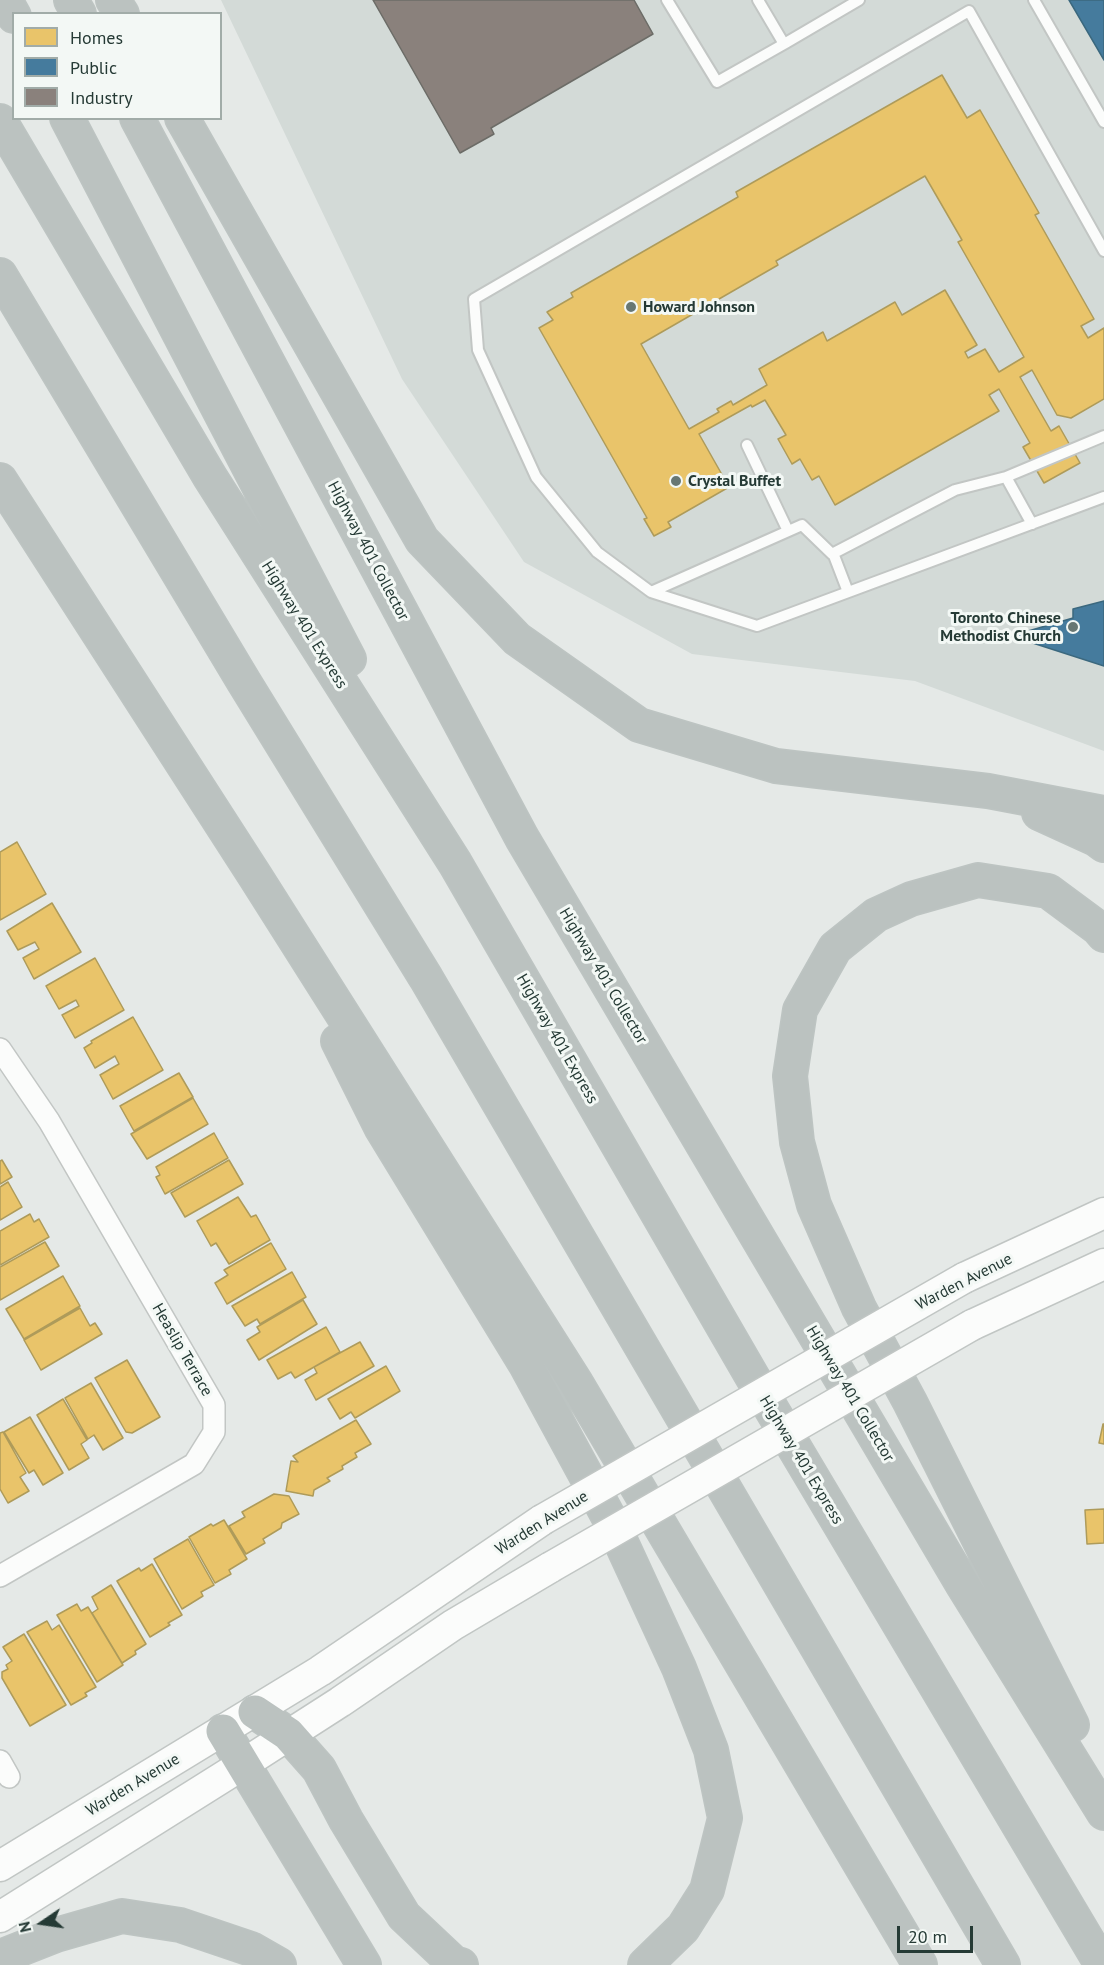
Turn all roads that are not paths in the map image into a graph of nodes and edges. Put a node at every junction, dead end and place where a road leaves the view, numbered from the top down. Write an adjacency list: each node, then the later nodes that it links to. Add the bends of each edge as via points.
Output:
1 (667, 0): 5 (lane, via 717,82)
2 (758, 0): 5 (lane)
3 (859, 0): 5 (lane)
4 (1034, 0): 10 (lane)
5 (784, 44)
6 (68, 120): 26 (highway)
7 (138, 120): 38 (highway, Highway 401 Collector, via 522,838 963,1585)
8 (183, 120): 23 (highway, via 422,540 517,639 639,725 776,766)
9 (0, 121): 26 (highway, Highway 401 Express, via 210,477)
10 (1104, 122)
11 (1104, 251): 21 (lane, via 969,11 474,299 477,350 536,477 597,552)
12 (0, 275): 47 (highway, via 426,978)
13 (1104, 436): 15 (lane)
14 (747, 445): 19 (lane)
15 (1006, 477): 18 (lane); 20 (lane, via 954,490)
16 (0, 480): 27 (highway)
17 (1104, 497): 18 (lane)
18 (1032, 524): 22 (lane)
19 (788, 531): 20 (lane, via 802,525); 21 (lane)
20 (833, 553): 22 (lane)
21 (651, 592): 22 (lane, via 757,626)
22 (848, 592)
23 (988, 791): 24 (highway); 25 (highway)
24 (1104, 813)
25 (1104, 845)
26 (455, 863): 48 (highway, Highway 401 Express, via 765,1398)
27 (255, 876): 45 (highway, via 381,1127 525,1363 614,1527 679,1668 711,1750 725,1818 707,1890 683,1928); 46 (highway, via 576,1383)
28 (1104, 935): 37 (highway, via 1048,891 978,880 911,899 876,915 835,948 800,1010 790,1076 797,1142 814,1205 859,1308)
29 (0, 1049): 32 (street, Heaslip Terrace, via 49,1121 214,1405 214,1432 194,1464)
30 (1104, 1213): 33 (main road, Warden Avenue, bridge, via 964,1278 542,1520)
31 (1104, 1264): 35 (main road, bridge, via 972,1325 551,1567 453,1625)
32 (0, 1576)
33 (255, 1712): 34 (main road, Warden Avenue); 35 (highway)
34 (223, 1731): 36 (highway); 39 (main road, Warden Avenue)
35 (288, 1734): 36 (main road); 44 (highway, via 319,1769 404,1916 454,1963)
36 (242, 1765): 40 (main road); 43 (highway)
37 (1104, 1788)
38 (1104, 1813)
39 (0, 1866)
40 (0, 1917)
41 (0, 1957): 42 (highway, via 56,1935 122,1916 180,1925 251,1949)
42 (279, 1965)
43 (364, 1965)
44 (461, 1965)
45 (645, 1965)
46 (920, 1965)
47 (1003, 1965)
48 (1102, 1965)

